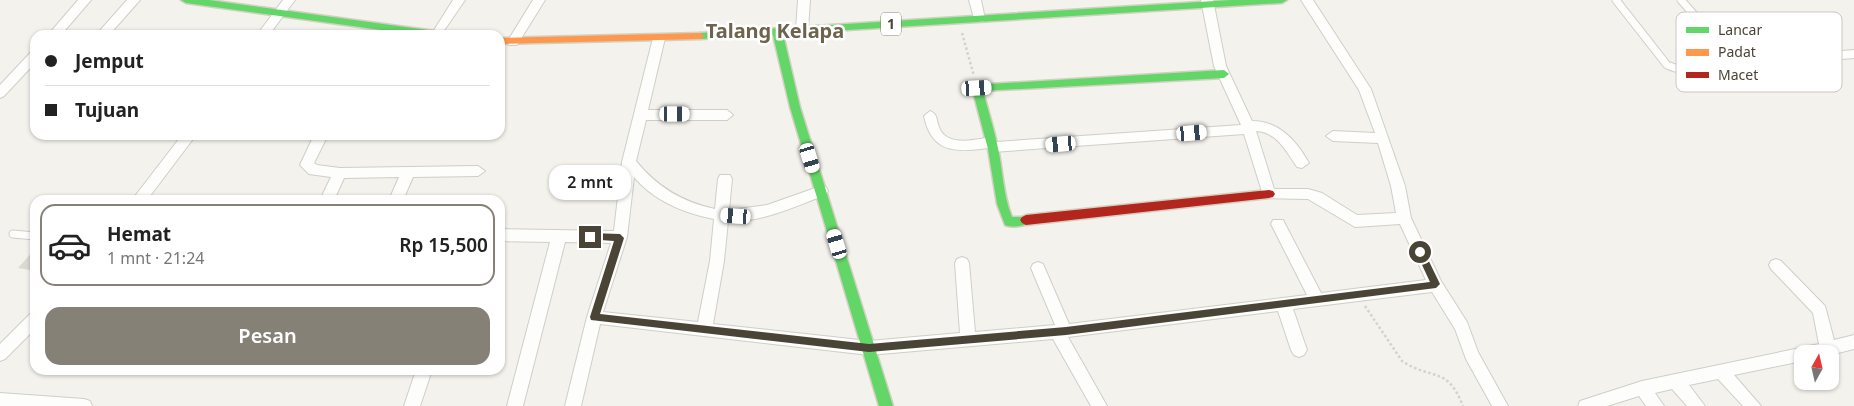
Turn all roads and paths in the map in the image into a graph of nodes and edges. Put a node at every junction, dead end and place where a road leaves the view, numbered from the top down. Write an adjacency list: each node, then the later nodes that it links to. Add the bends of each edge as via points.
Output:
1 (86, 0): 20 (street)
2 (134, 0): 21 (street)
3 (186, 0): 13 (main road)
4 (289, 0): 16 (street)
5 (459, 0): 24 (street)
6 (539, 0): 28 (street)
7 (804, 0): 19 (street)
8 (975, 0): 17 (street)
9 (1282, 0): 14 (main road, 1)
10 (1307, 0): 39 (street, via 1357,75 1378,119)
11 (1616, 0): 30 (lane, via 1667,65)
12 (1682, 0): 15 (lane)
13 (216, 2): 16 (main road)
14 (1207, 3): 17 (main road, 1); 31 (street)
15 (1692, 12)
16 (279, 13): 22 (street); 23 (main road)
17 (979, 19): 18 (main road, 1)
18 (959, 20): 19 (main road, 1); 32 (path)
19 (802, 29): 25 (main road, 1)
20 (59, 30)
21 (107, 30)
22 (267, 30)
23 (406, 30)
24 (439, 30)
25 (777, 30): 26 (main road, 1); 49 (main road, via 795,107)
26 (659, 38): 28 (main road, 1); 34 (street)
27 (505, 41): 28 (main road, 1)
28 (513, 42)
29 (30, 60): 33 (street)
30 (1676, 68)
31 (1224, 74): 32 (main road); 37 (street)
32 (977, 88): 42 (main road)
33 (0, 93)
34 (640, 114): 35 (street); 43 (street)
35 (727, 115)
36 (930, 116): 42 (street, via 932,131 942,140 959,146)
37 (1248, 127): 42 (street); 44 (street, via 1274,129); 50 (street)
38 (1333, 136): 39 (street)
39 (1383, 138): 55 (street)
40 (185, 140): 51 (street)
41 (319, 140): 46 (street, via 307,165 314,170)
42 (992, 145): 50 (main road, via 1001,204 1009,222)
43 (629, 162): 54 (street, via 648,184 671,200); 61 (street)
44 (1302, 164)
45 (478, 171): 47 (street)
46 (340, 172): 47 (street); 52 (street)
47 (408, 172): 53 (street)
48 (725, 179): 54 (street)
49 (821, 191): 54 (street, via 755,212); 77 (main road)
50 (1269, 194): 55 (street, via 1308,194 1355,220)
51 (142, 195)
52 (329, 195)
53 (398, 195)
54 (721, 215): 71 (street, via 718,261)
55 (1404, 218): 65 (street)
56 (1278, 224): 67 (street)
57 (13, 234): 59 (lane)
58 (505, 235): 60 (street)
59 (30, 236)
60 (559, 236): 61 (street); 88 (street)
61 (620, 238): 69 (street)
62 (962, 263): 73 (street)
63 (1776, 265): 75 (street, via 1820,310)
64 (1038, 268): 72 (street)
65 (1436, 284): 66 (street); 93 (street, via 1462,327 1471,354)
66 (1357, 295): 67 (street); 92 (path, via 1402,361 1445,376 1458,390)
67 (1317, 299): 68 (street)
68 (1283, 303): 72 (street); 78 (street)
69 (594, 317): 71 (street); 89 (street)
70 (30, 324): 79 (street)
71 (704, 329): 77 (street)
72 (1061, 331): 73 (street); 91 (street)
73 (968, 338): 77 (street)
74 (1854, 342): 76 (street)
75 (1827, 345)
76 (1839, 345)
77 (869, 348): 90 (main road)
78 (1299, 350)
79 (0, 354)
80 (1794, 356): 81 (street)
81 (1721, 372): 83 (street); 97 (street)
82 (422, 375): 87 (street)
83 (1675, 382): 84 (street); 96 (street)
84 (1642, 388): 94 (street); 95 (street)
85 (0, 400): 86 (street)
86 (84, 406)
87 (412, 406)
88 (515, 406)
89 (573, 406)
90 (886, 406)
91 (1099, 406)
92 (1463, 406)
93 (1500, 406)
94 (1586, 406)
95 (1656, 406)
96 (1697, 406)
97 (1753, 406)

